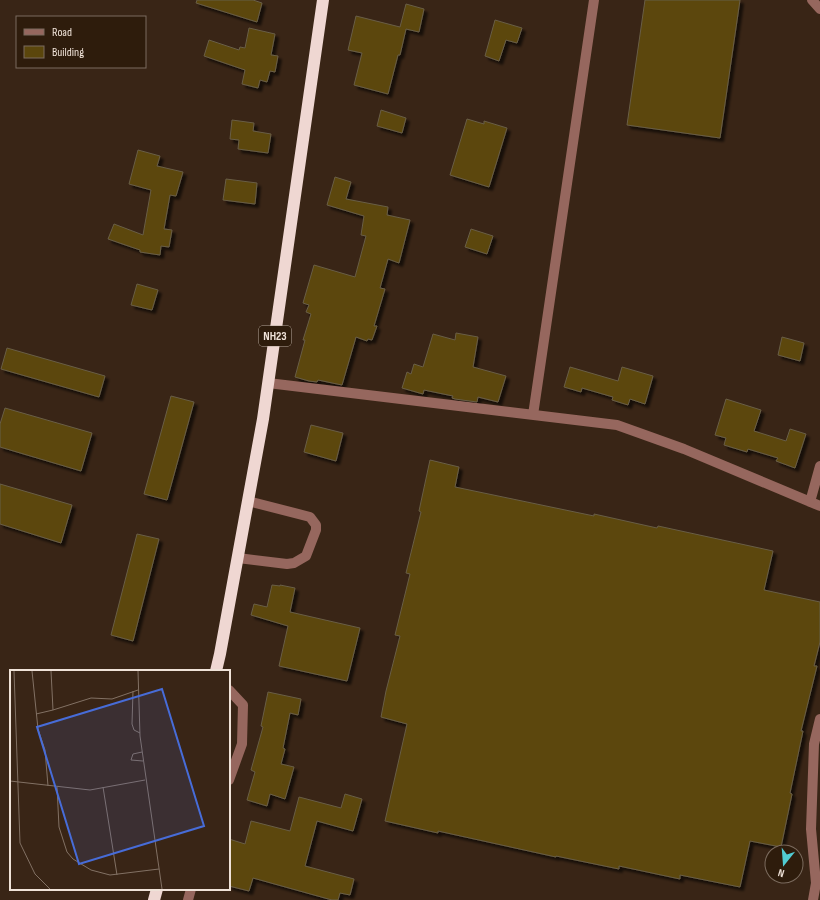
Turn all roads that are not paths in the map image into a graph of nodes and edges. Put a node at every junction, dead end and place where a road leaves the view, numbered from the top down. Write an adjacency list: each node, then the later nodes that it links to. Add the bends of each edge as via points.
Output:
1 (323, 0): 5 (highway, NH23)
2 (594, 0): 6 (street)
3 (812, 0): 4 (street)
4 (820, 9)
5 (268, 383): 6 (street); 8 (highway, NH23)
6 (533, 415): 9 (street, via 617,425 684,449)
7 (820, 466): 9 (street)
8 (248, 501): 10 (highway, NH23); 10 (street, via 310,517 316,525 316,530 306,556 294,563)
9 (815, 504)
10 (238, 558): 11 (highway, NH23)
11 (216, 670)
12 (230, 691): 14 (street, via 243,706 242,744)
13 (820, 719): 19 (street, via 814,744 813,767 811,829 816,884)
14 (230, 777)
15 (158, 890): 17 (highway)
16 (191, 890): 18 (street)
17 (154, 900)
18 (188, 900)
19 (813, 900)

